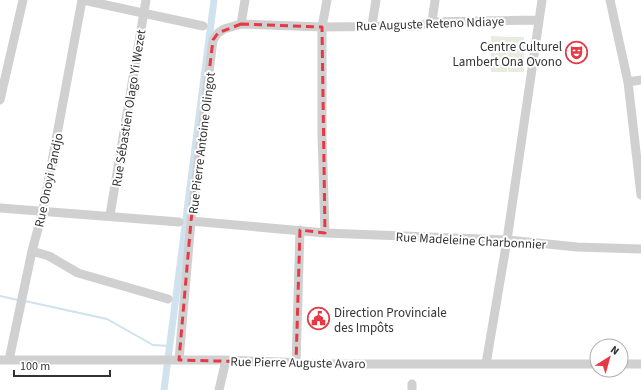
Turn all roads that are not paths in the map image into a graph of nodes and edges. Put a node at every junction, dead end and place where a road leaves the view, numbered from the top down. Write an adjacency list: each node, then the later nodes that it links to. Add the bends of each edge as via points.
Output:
1 (23, 0): 19 (street)
2 (82, 0): 10 (street); 22 (street, Rue Onoyi Pandjo)
3 (146, 0): 10 (street, Rue Sébastien Olago Yi Wezet)
4 (245, 0): 13 (street)
5 (327, 0): 16 (street)
6 (376, 0): 14 (street)
7 (435, 0): 12 (street)
8 (542, 0): 11 (street)
9 (610, 0): 18 (street)
10 (144, 15): 15 (street); 23 (street, Rue Sébastien Olago Yi Wezet)
11 (538, 20): 12 (street, Rue Auguste Reteno Ndiaye); 28 (street)
12 (432, 22): 14 (street, Rue Auguste Reteno Ndiaye, via 418,26)
13 (241, 24): 16 (street, Rue Pierre Antoine Olingot); 24 (street, Rue Pierre Antoine Olingot, via 224,29 213,40)
14 (372, 25): 16 (street, Rue Auguste Reteno Ndiaye)
15 (203, 26)
16 (322, 27): 27 (street)
17 (641, 80): 18 (street)
18 (628, 82): 20 (street)
19 (0, 100)
20 (641, 195)
21 (0, 208): 22 (street)
22 (43, 210): 23 (street); 30 (street, Rue Onoyi Pandjo)
23 (110, 215): 25 (street)
24 (191, 220): 26 (street, Rue Madeleine Charbonnier); 33 (street, Rue Pierre Antoine Olingot)
25 (178, 222)
26 (300, 230): 27 (street, Rue Madeleine Charbonnier); 35 (street)
27 (325, 233): 28 (street, Rue Madeleine Charbonnier)
28 (507, 240): 29 (street, Rue Madeleine Charbonnier, via 590,248); 36 (street)
29 (641, 249)
30 (32, 251): 31 (street, via 49,256 78,273); 32 (street, Rue Onoyi Pandjo)
31 (168, 299)
32 (4, 360): 33 (street, Rue Pierre Auguste Avaro)
33 (176, 360): 34 (street, Rue Pierre Auguste Avaro)
34 (226, 360): 35 (street, Rue Pierre Auguste Avaro); 40 (street)
35 (296, 363): 36 (street, Rue Pierre Auguste Avaro)
36 (486, 364): 37 (street, Rue Pierre Auguste Avaro)
37 (589, 364)
38 (629, 364): 39 (street)
39 (641, 364)
40 (219, 390)

